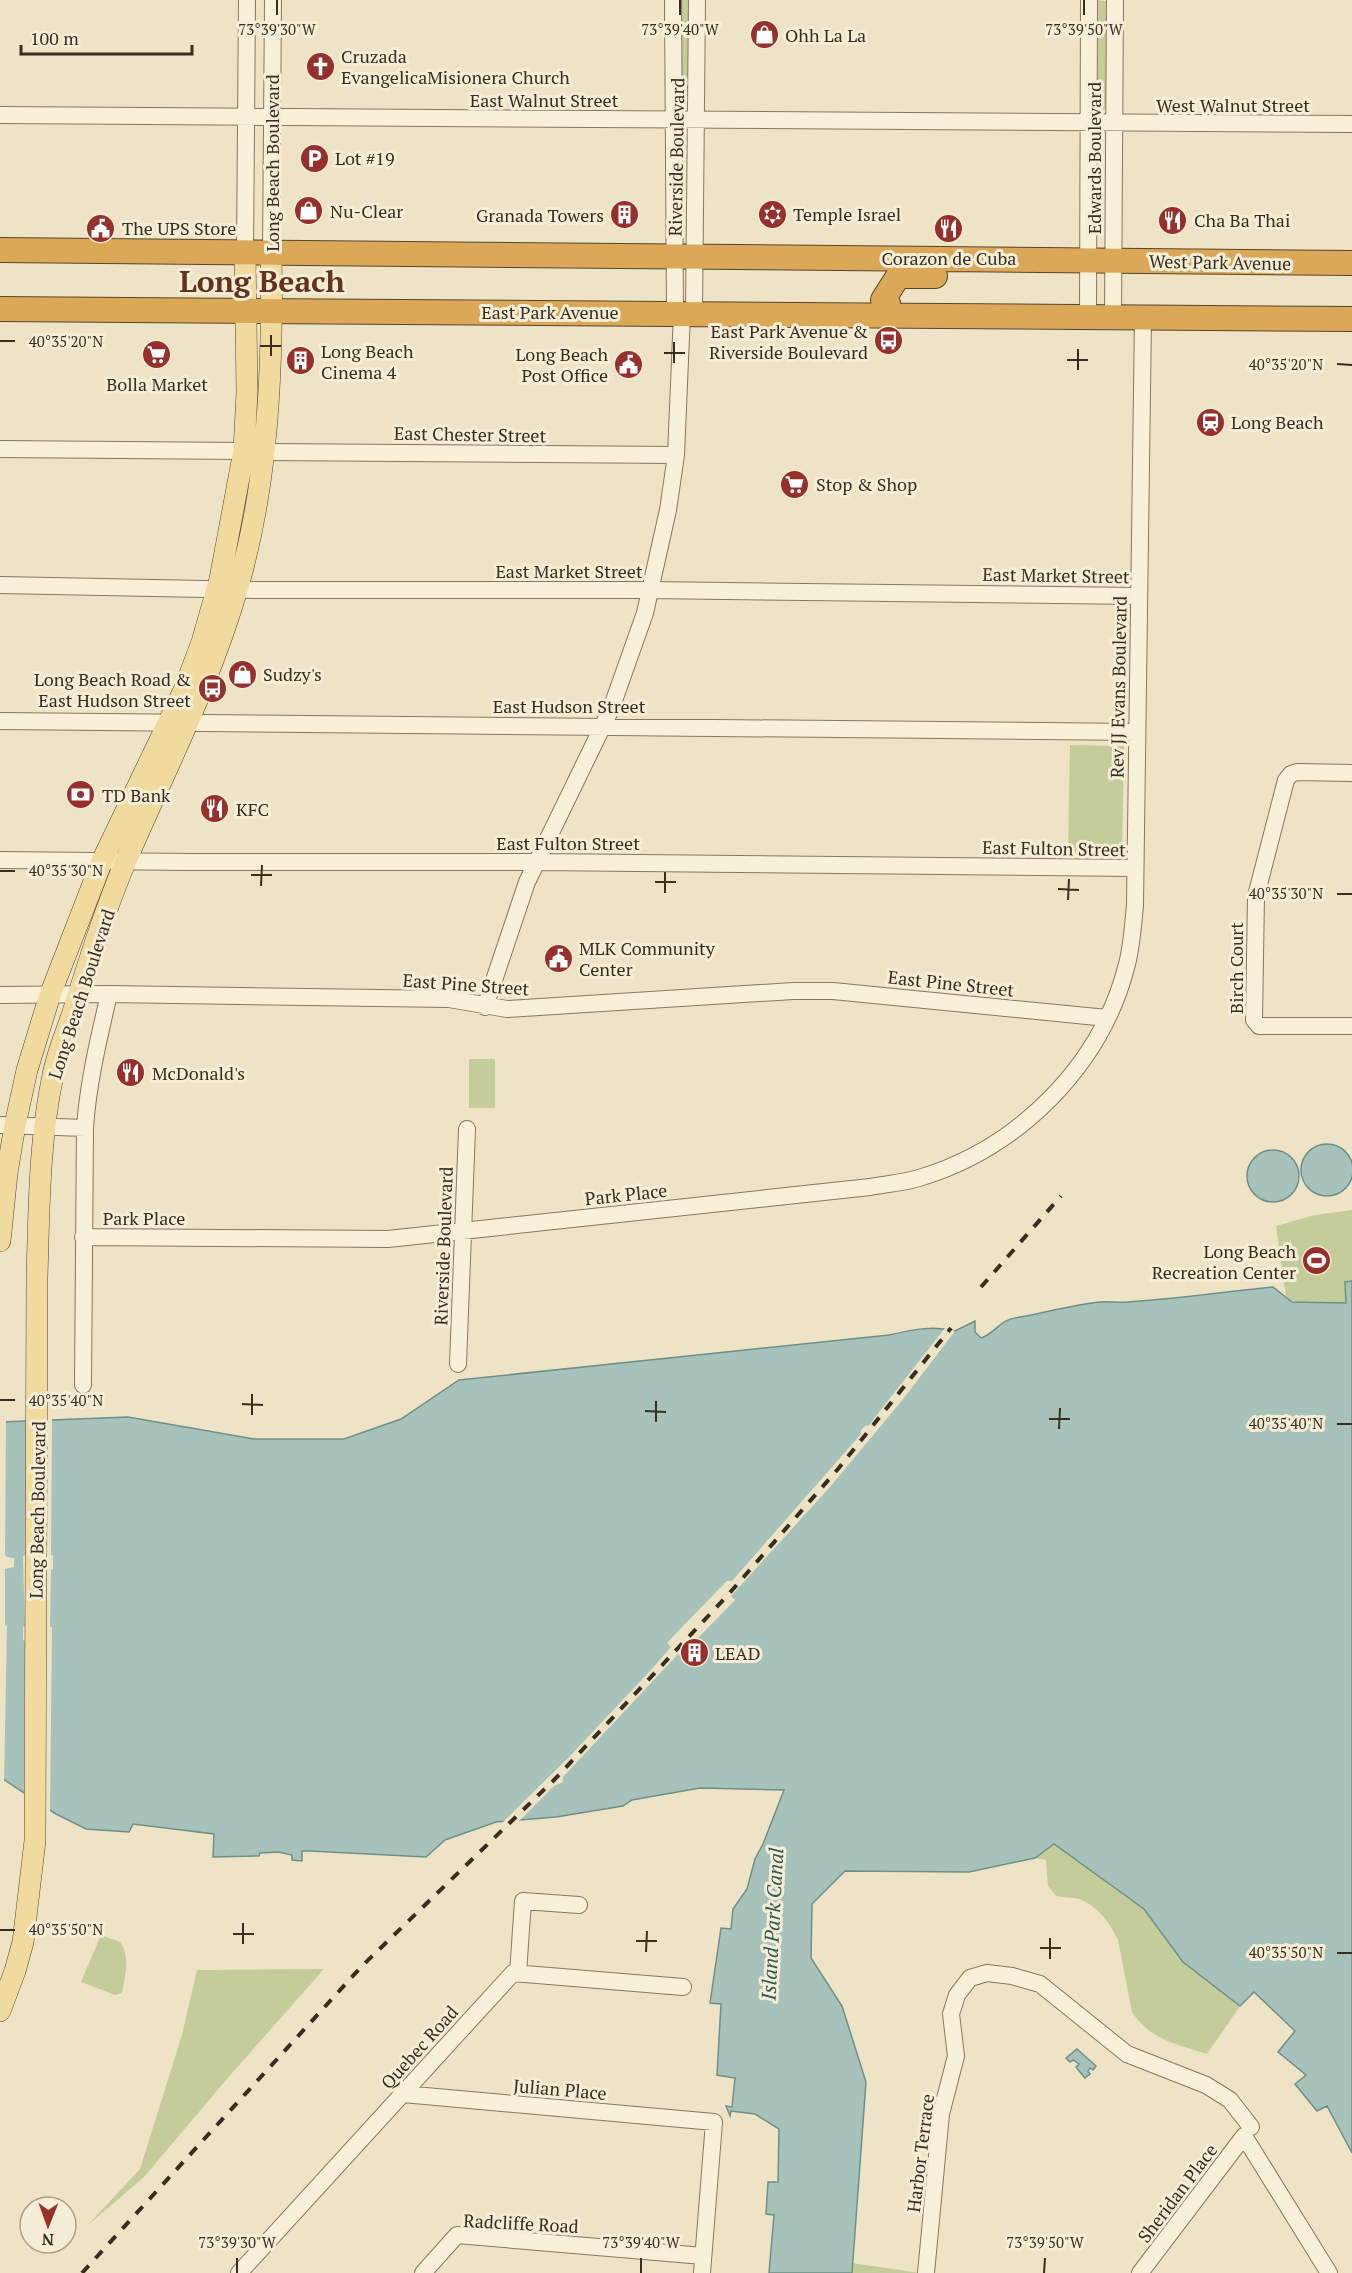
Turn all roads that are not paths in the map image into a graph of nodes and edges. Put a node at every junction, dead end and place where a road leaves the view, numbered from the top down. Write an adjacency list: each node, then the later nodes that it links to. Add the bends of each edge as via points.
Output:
1 (248, 0): 8 (street, Long Beach Boulevard)
2 (273, 0): 9 (street, Long Beach Boulevard)
3 (673, 0): 10 (street, Riverside Boulevard)
4 (697, 0): 11 (street, Riverside Boulevard)
5 (1089, 0): 12 (street, Edwards Boulevard)
6 (1114, 0): 13 (street, Edwards Boulevard)
7 (0, 115): 8 (street, East Walnut Street)
8 (246, 117): 9 (street, East Walnut Street); 16 (street, Long Beach Boulevard)
9 (272, 117): 10 (street, East Walnut Street); 17 (street, Long Beach Boulevard)
10 (674, 120): 11 (street, East Walnut Street); 18 (street, Riverside Boulevard)
11 (696, 120): 12 (street, East Walnut Street); 18 (street, Riverside Boulevard)
12 (1089, 123): 13 (street, West Walnut Street); 20 (street, Edwards Boulevard)
13 (1114, 123): 14 (street, West Walnut Street); 21 (street, Edwards Boulevard)
14 (1352, 124)
15 (0, 250): 16 (highway)
16 (245, 252): 17 (highway); 24 (main road, Long Beach Boulevard)
17 (271, 252): 18 (highway); 25 (main road, Long Beach Boulevard)
18 (684, 256): 19 (highway); 26 (street, Riverside Boulevard)
19 (990, 260): 20 (highway); 27 (highway, via 963,276 897,278 883,300 888,304)
20 (1088, 261): 21 (highway, West Park Avenue); 28 (street, Edwards Boulevard)
21 (1113, 261): 22 (highway, West Park Avenue); 28 (street, Edwards Boulevard)
22 (1352, 263)
23 (0, 309): 24 (highway, East Park Avenue)
24 (246, 310): 25 (highway, East Park Avenue); 32 (main road, Long Beach Boulevard, via 246,392)
25 (272, 310): 26 (highway, East Park Avenue); 32 (main road, Long Beach Boulevard)
26 (684, 313): 27 (highway, East Park Avenue); 33 (street, Riverside Boulevard)
27 (885, 315): 28 (highway, East Park Avenue)
28 (1100, 317): 29 (highway)
29 (1143, 317): 30 (highway); 37 (street, Rev JJ Evans Boulevard)
30 (1352, 319)
31 (0, 449): 32 (street, East Chester Street)
32 (254, 451): 33 (street, East Chester Street); 35 (main road, Long Beach Boulevard)
33 (676, 455): 36 (street, Riverside Boulevard)
34 (0, 585): 35 (street, East Market Street)
35 (227, 590): 36 (street, East Market Street); 39 (main road, Long Beach Boulevard, via 202,642)
36 (650, 590): 37 (street, East Market Street); 40 (street, Riverside Boulevard, via 631,657)
37 (1139, 596): 41 (street, Rev JJ Evans Boulevard)
38 (0, 721): 39 (street, East Hudson Street)
39 (178, 723): 40 (street, East Hudson Street); 44 (main road, Long Beach Boulevard); 45 (main road, Long Beach Boulevard)
40 (603, 726): 41 (street, East Hudson Street); 46 (street, Riverside Boulevard)
41 (1137, 732): 47 (street, Rev JJ Evans Boulevard)
42 (1352, 773): 54 (street, Birch Court, via 1297,772 1286,780 1256,896 1254,1020 1259,1026)
43 (0, 860): 44 (street, East Fulton Street)
44 (102, 861): 45 (street, East Fulton Street); 51 (main road, Long Beach Boulevard)
45 (126, 861): 46 (street, East Fulton Street); 49 (main road, Long Beach Boulevard)
46 (538, 862): 47 (street, East Fulton Street); 52 (street, Riverside Boulevard, via 527,882)
47 (1135, 868): 53 (street, Rev JJ Evans Boulevard, via 1130,951)
48 (0, 994): 51 (street, East Pine Street)
49 (78, 994): 50 (street, East Pine Street); 51 (street, East Pine Street); 56 (main road, Long Beach Boulevard, via 53,1074)
50 (109, 994): 52 (street, East Pine Street, via 449,999); 57 (street, Long Beach Boulevard, via 96,1046)
51 (50, 995): 55 (main road, Long Beach Boulevard)
52 (485, 1006): 53 (street, East Pine Street, via 507,1009 833,990)
53 (1107, 1018): 59 (street, Park Place, via 1089,1052 1028,1119 986,1149 918,1178 870,1187)
54 (1352, 1026)
55 (7, 1125): 56 (street); 61 (main road, Long Beach Boulevard)
56 (45, 1127): 57 (street); 67 (main road, Long Beach Boulevard, via 39,1197 35,1840 23,1941)
57 (85, 1128): 60 (street, Long Beach Boulevard)
58 (467, 1129): 59 (street, Riverside Boulevard)
59 (463, 1231): 60 (street, Park Place, via 388,1239); 62 (street, Riverside Boulevard)
60 (83, 1237): 63 (street, Long Beach Boulevard)
61 (0, 1241)
62 (458, 1364)
63 (83, 1385)
64 (579, 1905): 65 (street, via 523,1901)
65 (518, 1973): 66 (street); 68 (street, Quebec Road, via 513,1972)
66 (683, 1987)
67 (0, 2011)
68 (403, 2094): 70 (street, Julian Place, via 714,2122); 71 (street, Quebec Road)
69 (1248, 2131): 73 (street, Harbor Terrace, via 1230,2100 1206,2085 1127,2054 1040,1984 987,1973 970,1978 957,1995 951,2014 956,2056 941,2114); 74 (street, Sheridan Place); 75 (street, Harbor Terrace)
70 (702, 2265): 72 (street, Radcliffe Road, via 457,2235)
71 (249, 2270)
72 (423, 2273)
73 (926, 2273)
74 (1140, 2273)
75 (1329, 2273)

